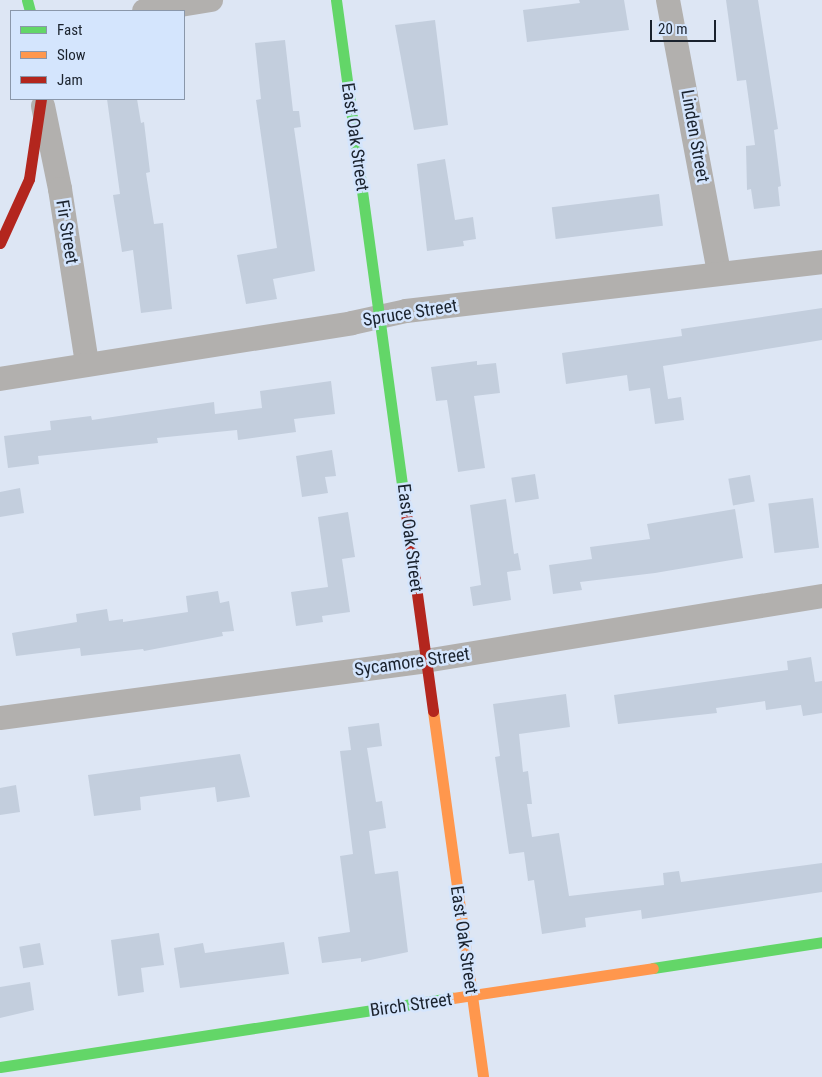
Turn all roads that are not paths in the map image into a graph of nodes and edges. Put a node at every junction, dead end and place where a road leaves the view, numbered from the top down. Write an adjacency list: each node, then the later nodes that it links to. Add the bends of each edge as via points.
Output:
1 (211, 0): 4 (street)
2 (336, 0): 9 (street, East Oak Street)
3 (668, 0): 8 (street, Linden Street)
4 (150, 10)
5 (42, 100): 6 (street, via 30,179); 10 (street, Fir Street, via 60,189)
6 (0, 243)
7 (822, 262): 8 (street, Spruce Street)
8 (719, 274): 9 (street, Spruce Street)
9 (381, 316): 10 (street, Spruce Street); 13 (street, East Oak Street)
10 (86, 364): 11 (street, Spruce Street)
11 (0, 379)
12 (822, 596): 13 (street, Sycamore Street)
13 (426, 661): 14 (street, Sycamore Street); 16 (street, East Oak Street)
14 (0, 718)
15 (822, 942): 16 (street, Birch Street)
16 (472, 997): 17 (street, Birch Street); 18 (street, East Oak Street)
17 (0, 1067)
18 (484, 1077)

